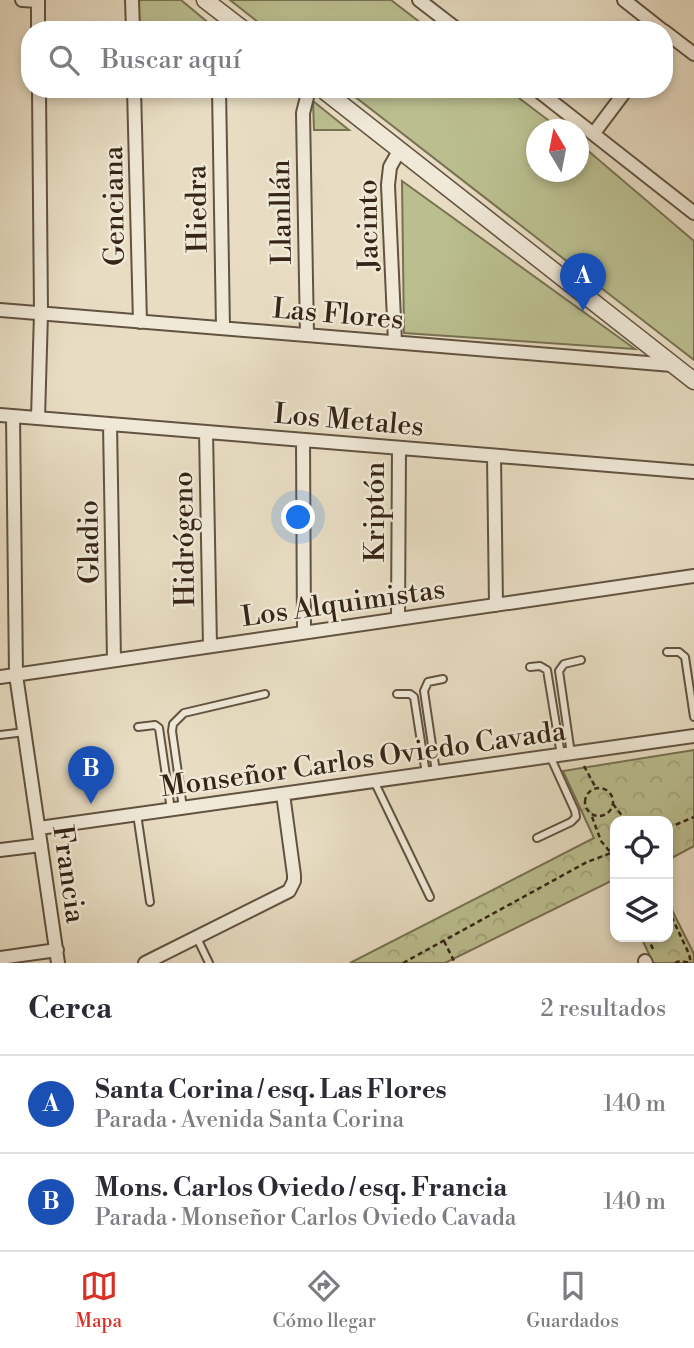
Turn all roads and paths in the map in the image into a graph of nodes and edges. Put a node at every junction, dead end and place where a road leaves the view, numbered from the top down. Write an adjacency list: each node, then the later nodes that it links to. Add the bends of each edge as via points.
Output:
1 (22, 0): 5 (street)
2 (132, 0): 8 (street)
3 (205, 0): 9 (street)
4 (419, 0): 10 (street)
5 (38, 1): 7 (street)
6 (629, 2): 11 (street)
7 (38, 21)
8 (133, 21)
9 (222, 21)
10 (446, 21)
11 (650, 21)
12 (673, 40): 13 (street)
13 (694, 54)
14 (39, 98): 25 (street)
15 (134, 98): 26 (street, Genciana)
16 (219, 98): 27 (street, Hiedra)
17 (307, 98): 28 (street, Llanllán, via 303,113)
18 (333, 98): 22 (street)
19 (548, 98): 21 (street)
20 (621, 98): 21 (street)
21 (594, 132): 23 (street)
22 (399, 151): 29 (street, Jacinto, via 390,167 388,185); 30 (street)
23 (694, 213)
24 (0, 310): 25 (street, Las Flores)
25 (41, 313): 26 (street, Las Flores); 33 (street)
26 (140, 322): 27 (street, Las Flores)
27 (223, 328): 28 (street, Las Flores)
28 (307, 335): 29 (street, Las Flores)
29 (395, 342): 30 (street, Las Flores)
30 (672, 365): 31 (street)
31 (694, 381)
32 (7, 415): 33 (street, Los Metales); 49 (street, Francia)
33 (38, 418): 34 (street, Los Metales)
34 (110, 424): 35 (street, Los Metales); 46 (street, Gladio)
35 (206, 432): 36 (street, Los Metales); 44 (street, Hidrógeno)
36 (303, 440): 37 (street, Los Metales); 43 (street)
37 (399, 448): 38 (street, Los Metales); 42 (street, Kriptón)
38 (494, 456): 39 (street, Los Metales); 41 (street)
39 (694, 472)
40 (694, 576): 41 (street, Los Alquimistas)
41 (496, 605): 42 (street, Los Alquimistas)
42 (398, 619): 43 (street, Los Alquimistas)
43 (304, 632): 44 (street, Los Alquimistas)
44 (210, 646): 46 (street, Los Alquimistas)
45 (667, 652): 54 (lane, via 685,657)
46 (114, 660): 49 (street, Los Alquimistas)
47 (581, 660): 59 (lane, via 564,664 559,671)
48 (530, 667): 59 (lane, via 547,670)
49 (16, 675): 50 (street, Los Alquimistas); 56 (street, Francia)
50 (0, 677)
51 (443, 679): 60 (lane, via 428,682 424,691)
52 (265, 694): 65 (lane, via 184,713 173,724)
53 (397, 694): 60 (lane, via 414,697)
54 (694, 717)
55 (138, 727): 65 (lane, via 159,728)
56 (25, 732): 57 (lane); 71 (street, Francia)
57 (0, 735)
58 (694, 736): 59 (street, Monseñor Carlos Oviedo Cavada)
59 (565, 754): 60 (street, Monseñor Carlos Oviedo Cavada); 62 (path); 72 (lane, via 576,817)
60 (431, 773): 61 (street, Monseñor Carlos Oviedo Cavada)
61 (373, 781): 63 (street, Monseñor Carlos Oviedo Cavada); 77 (lane)
62 (596, 788): 64 (path, via 611,793); 67 (path, via 585,800)
63 (283, 794): 65 (street, Monseñor Carlos Oviedo Cavada); 80 (street, via 292,887)
64 (613, 804): 67 (path, via 607,814); 68 (path)
65 (177, 809): 66 (street, Monseñor Carlos Oviedo Cavada)
66 (137, 814): 71 (street, Monseñor Carlos Oviedo Cavada); 78 (lane)
67 (591, 814): 75 (path)
68 (621, 816)
69 (694, 817): 70 (path)
70 (673, 826)
71 (39, 828): 73 (street, Francia)
72 (537, 838)
73 (41, 845): 74 (street); 82 (street, Francia)
74 (0, 850)
75 (610, 852)
76 (610, 853): 81 (path)
77 (430, 897)
78 (150, 902)
79 (673, 920): 89 (path)
80 (197, 937): 84 (street); 85 (lane)
81 (444, 941): 86 (path); 87 (path)
82 (57, 956): 83 (street)
83 (0, 958)
84 (145, 963)
85 (209, 963)
86 (403, 963)
87 (455, 963)
88 (675, 963): 89 (path)
89 (691, 963)

